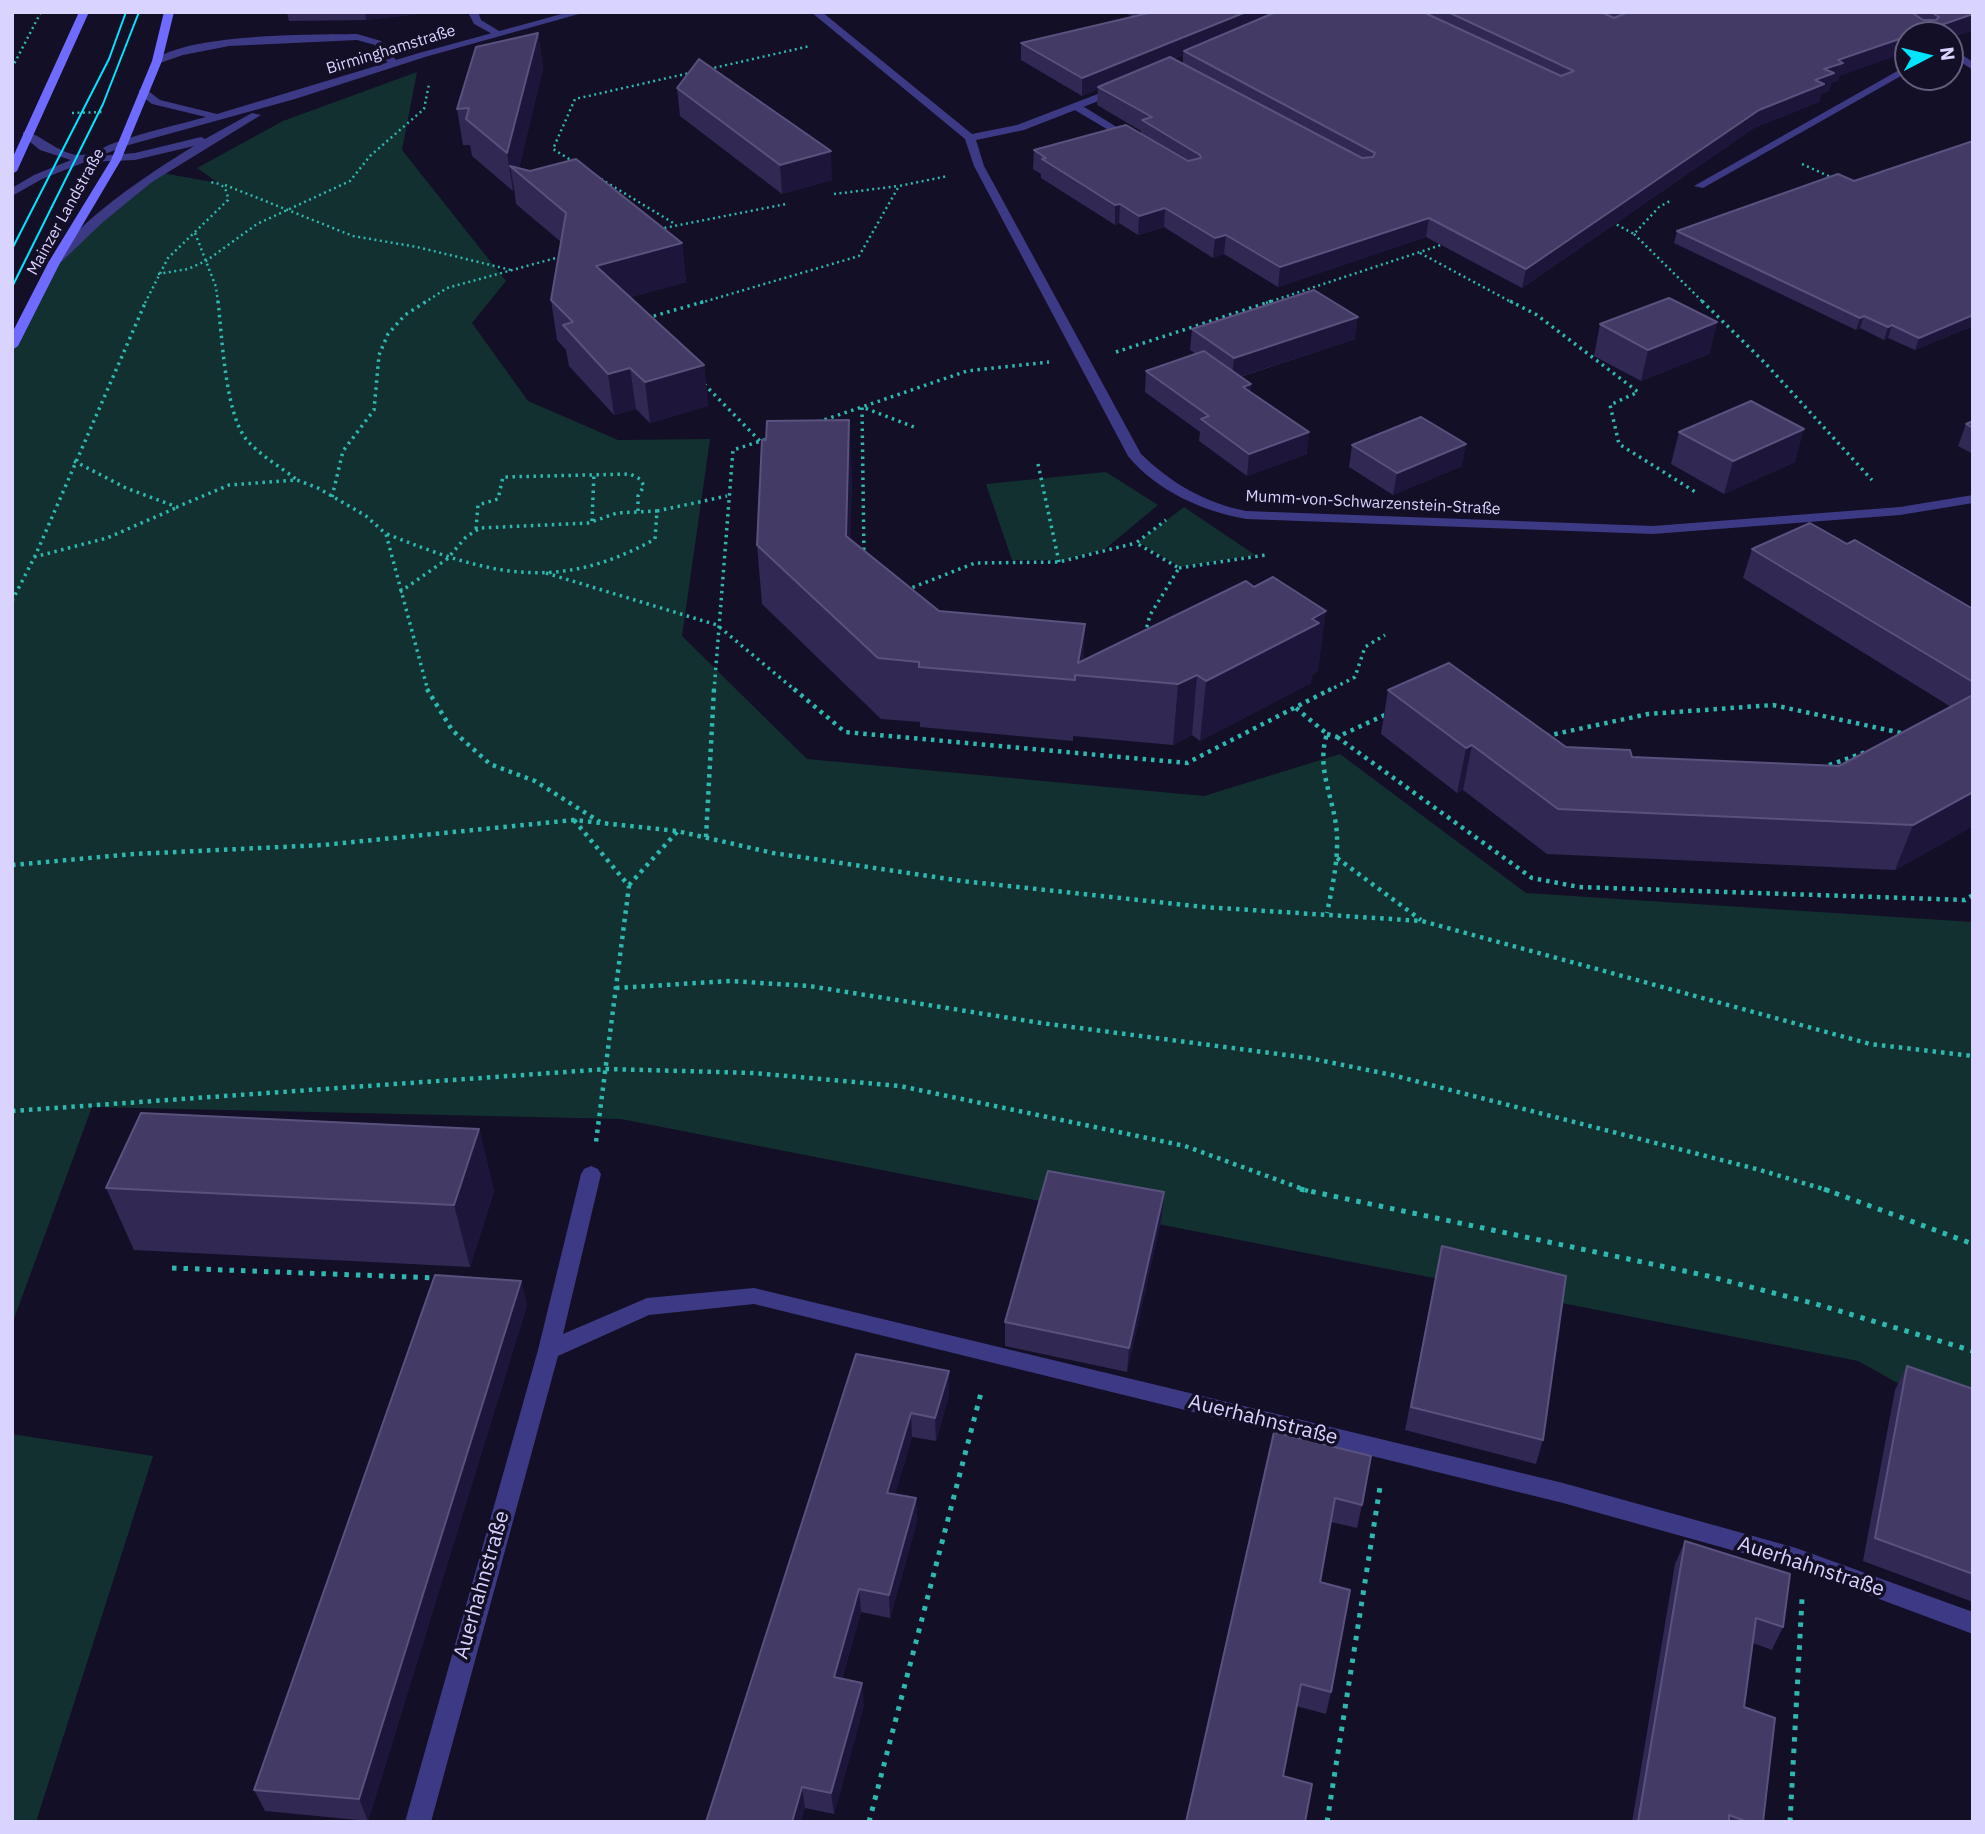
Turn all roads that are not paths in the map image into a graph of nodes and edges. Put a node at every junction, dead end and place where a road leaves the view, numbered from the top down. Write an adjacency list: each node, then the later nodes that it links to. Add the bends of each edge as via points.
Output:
1 (84, 12): 15 (main road)
2 (169, 12): 7 (main road, Mainzer Landstraße)
3 (473, 12): 6 (street, via 477,22)
4 (581, 12): 6 (street, Birminghamstraße)
5 (816, 12): 17 (street)
6 (499, 34): 8 (street, Birminghamstraße)
7 (157, 61): 8 (street, via 223,44 356,37 378,43); 11 (main road, Mainzer Landstraße)
8 (394, 64): 12 (street, Birminghamstraße)
9 (1894, 76): 23 (street)
10 (1135, 83): 13 (street)
11 (143, 92): 14 (street, Birminghamstraße, via 156,103); 18 (main road, Mainzer Landstraße)
12 (291, 97): 14 (street, Birminghamstraße); 16 (street, Birminghamstraße)
13 (1077, 107): 17 (street, via 1020,128); 19 (street)
14 (220, 117): 18 (street, Birminghamstraße)
15 (27, 134): 20 (street, Birminghamstraße, via 46,149); 22 (main road)
16 (217, 135): 21 (street, Birminghamstraße, via 154,155); 25 (street, Birminghamstraße, via 105,214)
17 (970, 138): 27 (street, Mumm-von-Schwarzenstein-Straße, via 979,166 1135,456 1170,485 1230,513 1653,530 1900,511)
18 (121, 144): 20 (street, Birminghamstraße); 21 (main road, Mainzer Landstraße)
19 (1146, 148)
20 (83, 158): 21 (street, Birminghamstraße); 24 (street, Birminghamstraße)
21 (116, 160): 25 (main road, Mainzer Landstraße)
22 (12, 171)
23 (1699, 186)
24 (12, 193)
25 (54, 263): 26 (main road, Mainzer Landstraße)
26 (12, 346)
27 (1973, 499)
28 (591, 1174): 29 (street, Auerhahnstraße)
29 (549, 1350): 30 (street, Auerhahnstraße, via 647,1307 754,1296 1563,1493 1796,1558); 31 (street, Auerhahnstraße)
30 (1973, 1623)
31 (418, 1822)

